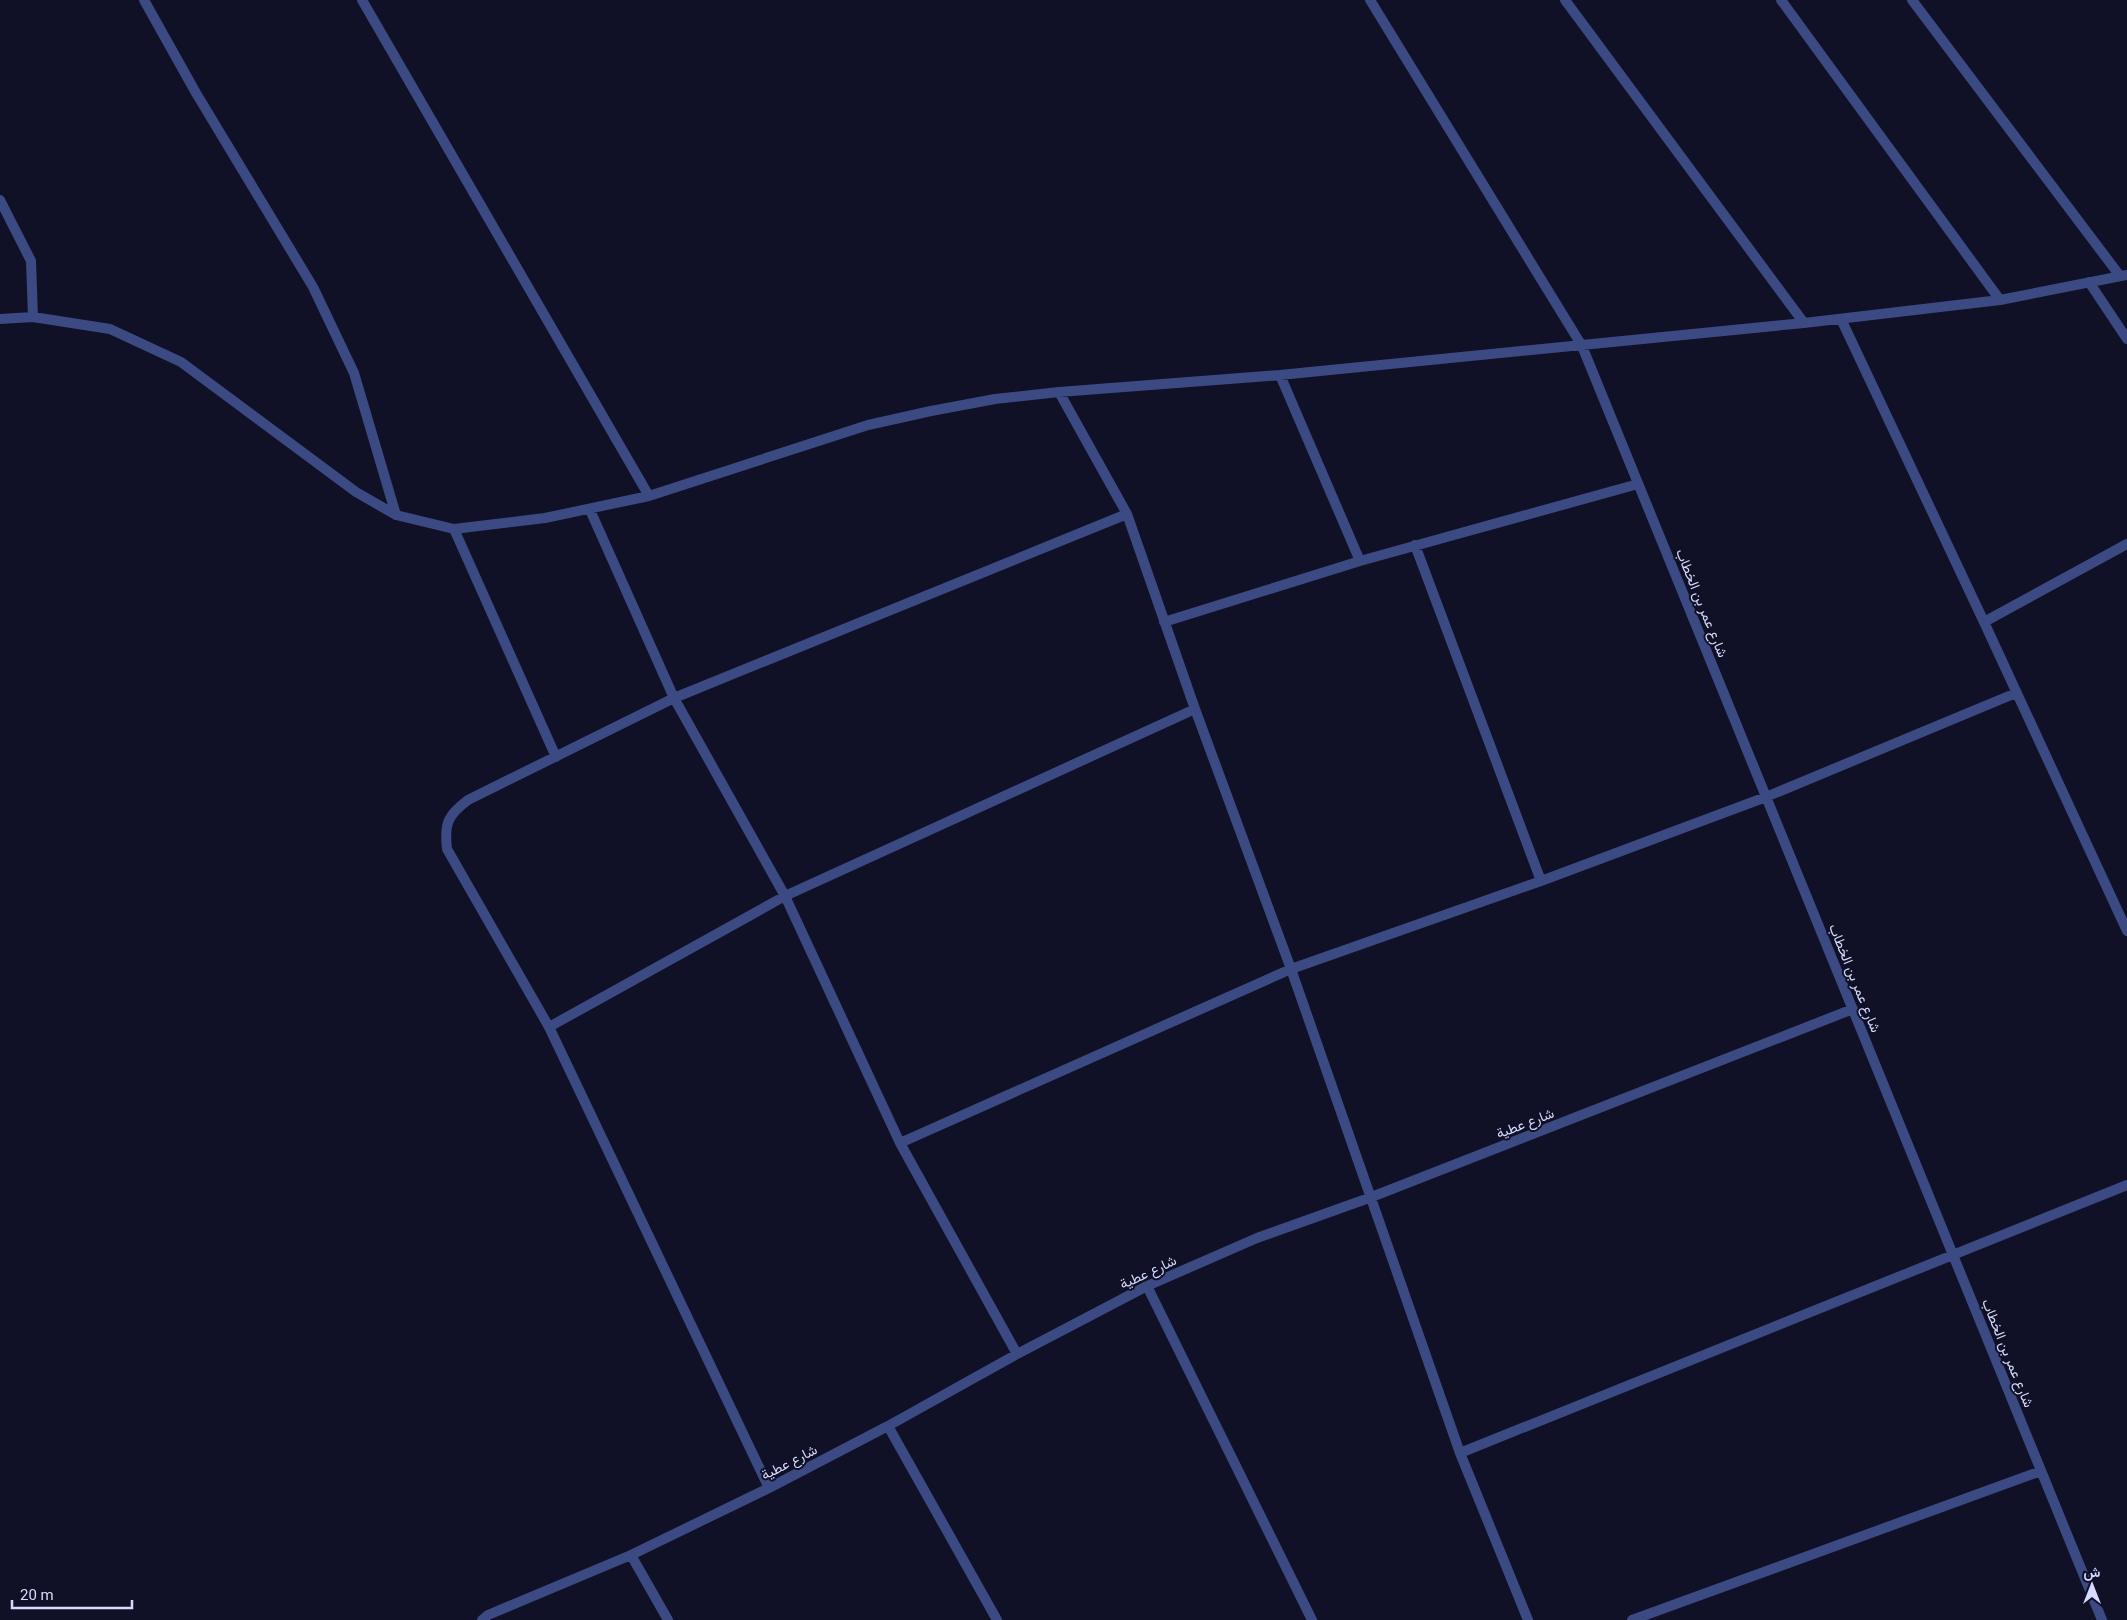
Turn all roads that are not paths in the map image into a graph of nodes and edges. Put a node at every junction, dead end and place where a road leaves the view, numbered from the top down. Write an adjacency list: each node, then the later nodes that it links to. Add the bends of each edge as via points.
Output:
1 (144, 0): 23 (street, via 313,287 354,373)
2 (362, 0): 20 (street)
3 (1370, 0): 16 (street, شارع عمر بن الخطاب)
4 (1565, 0): 14 (street)
5 (1781, 0): 10 (street)
6 (1912, 0): 8 (street)
7 (0, 200): 11 (street, via 31,261)
8 (2124, 275): 9 (street)
9 (2090, 282): 10 (street); 15 (street)
10 (2000, 300): 13 (street)
11 (33, 317): 12 (street); 23 (street, via 110,329 181,362 356,492)
12 (0, 319)
13 (1841, 319): 14 (street); 29 (street)
14 (1804, 323): 16 (street)
15 (2127, 339)
16 (1582, 346): 17 (street); 19 (street, شارع عمر بن الخطاب)
17 (1280, 375): 18 (street); 27 (street)
18 (1059, 392): 20 (street, via 995,399 868,426); 22 (street)
19 (1638, 484): 26 (street); 34 (street, شارع عمر بن الخطاب)
20 (649, 496): 21 (street)
21 (590, 510): 24 (street); 31 (street)
22 (1127, 514): 28 (street); 31 (street)
23 (396, 515): 24 (street)
24 (454, 529): 33 (street)
25 (2127, 544): 29 (street)
26 (1415, 545): 27 (street); 35 (street)
27 (1360, 561): 28 (street)
28 (1164, 622): 32 (street)
29 (1984, 622): 30 (street)
30 (2016, 693): 34 (street); 37 (street)
31 (674, 698): 33 (street); 36 (street)
32 (1195, 709): 36 (street); 38 (street)
33 (556, 757): 40 (street, via 468,800 453,811 445,830 448,849)
34 (1766, 797): 35 (street); 39 (street, شارع عمر بن الخطاب)
35 (1541, 881): 38 (street)
36 (785, 896): 40 (street); 41 (street)
37 (2127, 931)
38 (1291, 970): 41 (street); 43 (street)
39 (1853, 1009): 43 (street, شارع عطية); 44 (street, شارع عمر بن الخطاب)
40 (549, 1027): 50 (street)
41 (900, 1143): 46 (street)
42 (2127, 1185): 44 (street)
43 (1369, 1198): 45 (street, شارع عطية, via 1257,1238); 48 (street)
44 (1953, 1254): 48 (street); 49 (street, شارع عمر بن الخطاب)
45 (1147, 1286): 46 (street, شارع عطية); 55 (street)
46 (1017, 1354): 47 (street, شارع عطية)
47 (888, 1426): 50 (street, شارع عطية); 54 (street)
48 (1460, 1453): 56 (street)
49 (2041, 1471): 57 (street); 58 (street, شارع عمر بن الخطاب)
50 (769, 1488): 51 (street, شارع عطية)
51 (631, 1555): 52 (street, شارع عطية); 53 (street)
52 (482, 1620)
53 (668, 1620)
54 (998, 1620)
55 (1312, 1620)
56 (1528, 1620)
57 (1632, 1620)
58 (2102, 1620)

